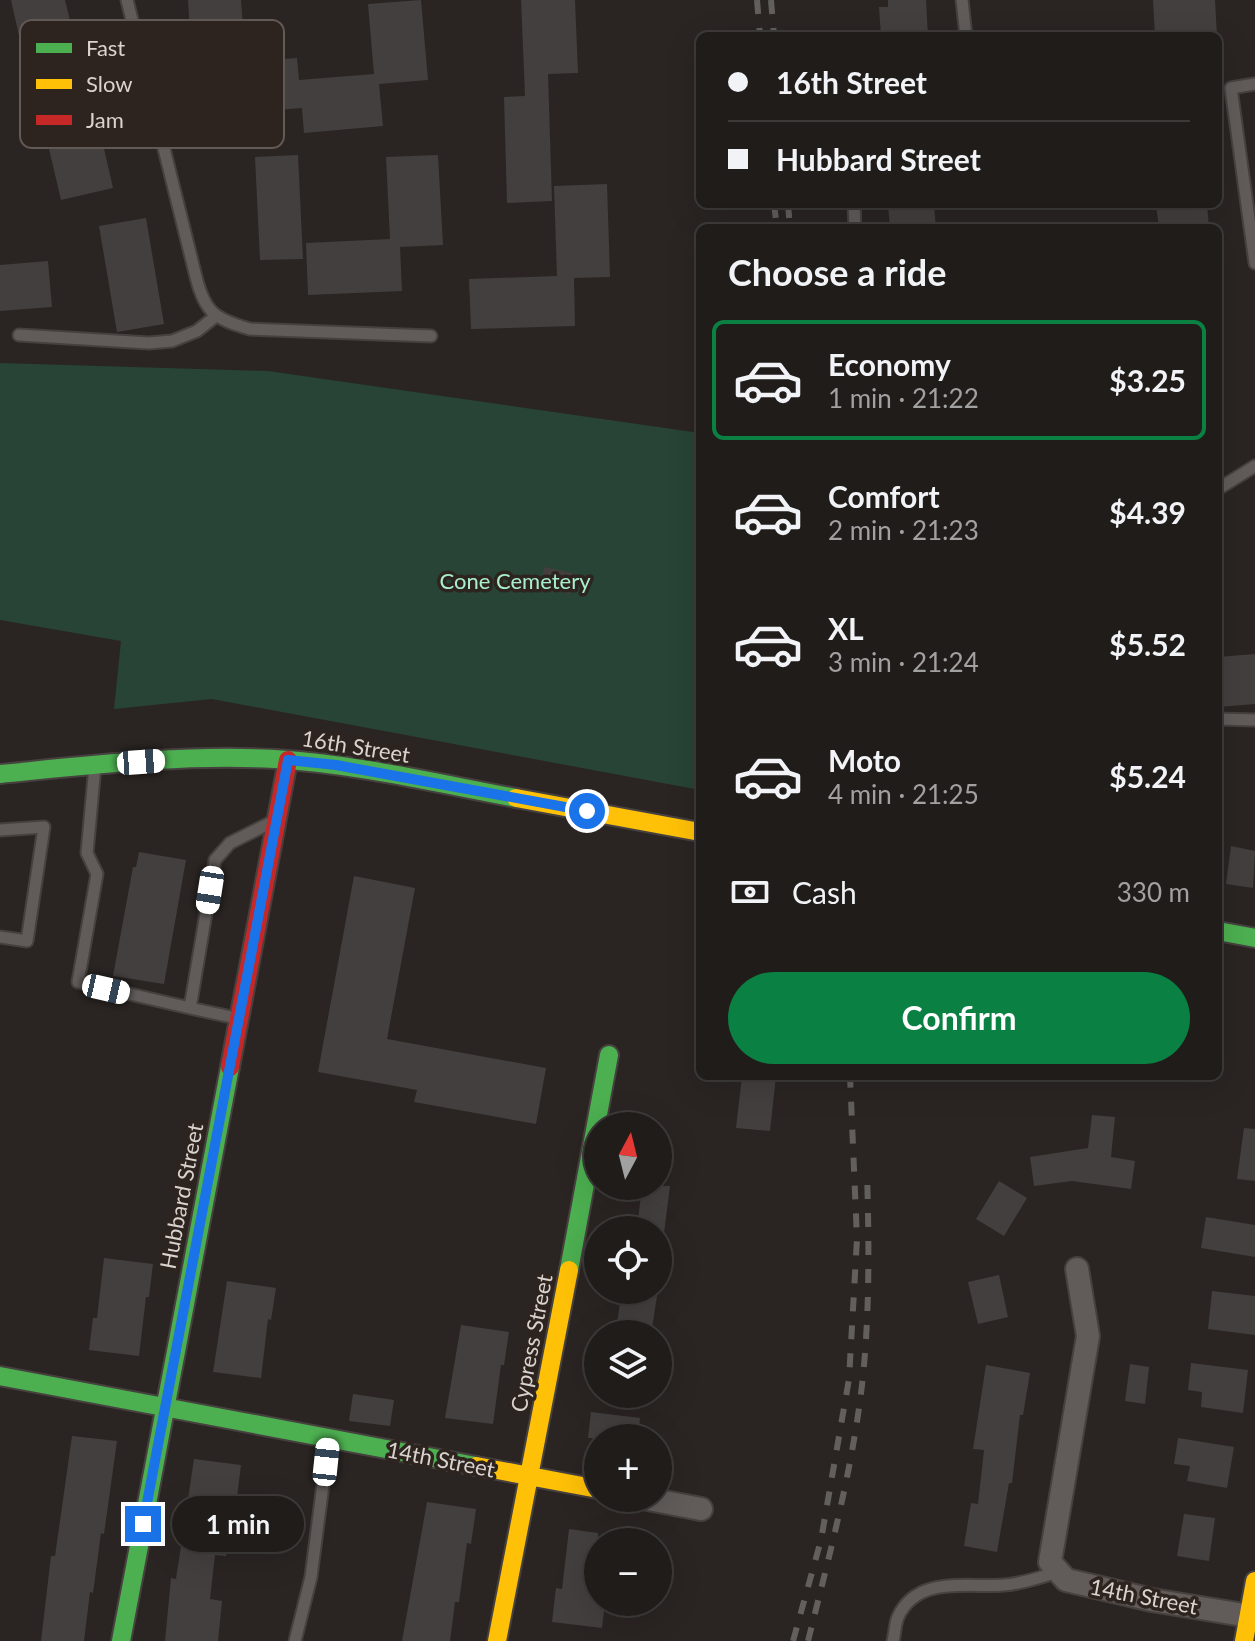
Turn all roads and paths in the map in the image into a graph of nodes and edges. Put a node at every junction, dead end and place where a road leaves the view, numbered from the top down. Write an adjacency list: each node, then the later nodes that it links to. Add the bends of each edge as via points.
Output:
1 (127, 0): 3 (lane)
2 (962, 0): 4 (lane)
3 (132, 20)
4 (966, 32)
5 (1255, 84): 6 (lane)
6 (1224, 87): 8 (lane)
7 (164, 148): 10 (lane, via 201,296)
8 (1252, 217): 9 (lane)
9 (1255, 263)
10 (216, 316): 11 (lane, via 172,341); 12 (lane, via 250,329)
11 (19, 335)
12 (431, 336)
13 (1255, 466): 14 (lane)
14 (1222, 487)
15 (1222, 719): 16 (lane)
16 (1255, 720)
17 (288, 760): 18 (street, 16th Street, via 236,757); 20 (street, Hubbard Street); 22 (street, 16th Street)
18 (95, 766): 19 (street, 16th Street); 26 (lane, via 87,853 97,874 78,982)
19 (0, 774)
20 (276, 820): 26 (lane, via 230,843 215,860); 27 (street, Hubbard Street)
21 (0, 830): 24 (lane, via 44,827 27,941)
22 (696, 831)
23 (1222, 932): 25 (street)
24 (0, 937)
25 (1255, 938)
26 (190, 1008): 27 (lane)
27 (239, 1019): 31 (street, Hubbard Street)
28 (609, 1055): 33 (street, Cypress Street)
29 (1077, 1269): 37 (street, via 1088,1336 1050,1562)
30 (0, 1376): 31 (street, 14th Street)
31 (165, 1407): 32 (street, 14th Street); 40 (street, Hubbard Street)
32 (329, 1438): 33 (street, 14th Street); 41 (lane, via 311,1577)
33 (529, 1476): 34 (street, 14th Street); 42 (street, Cypress Street)
34 (584, 1486)
35 (672, 1504): 36 (street)
36 (701, 1509)
37 (1059, 1571): 39 (street, 14th Street, via 1066,1580); 43 (lane, via 1006,1585 930,1589 913,1598 898,1616)
38 (1255, 1581): 39 (street)
39 (1252, 1616): 44 (street)
40 (121, 1641)
41 (295, 1641)
42 (497, 1641)
43 (893, 1641)
44 (1244, 1641)

